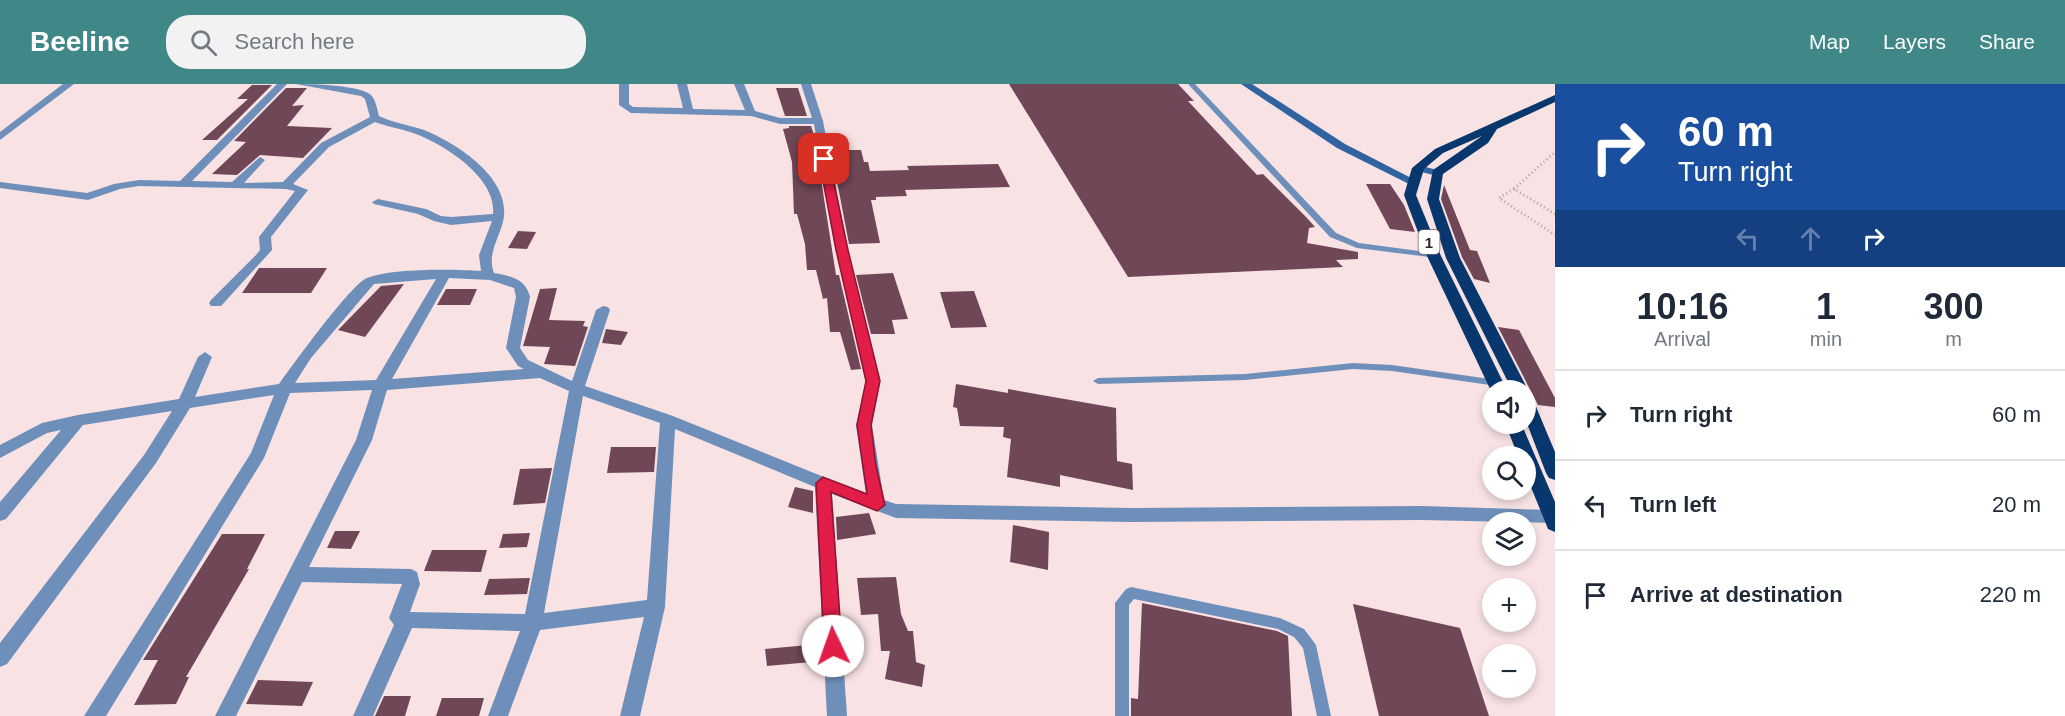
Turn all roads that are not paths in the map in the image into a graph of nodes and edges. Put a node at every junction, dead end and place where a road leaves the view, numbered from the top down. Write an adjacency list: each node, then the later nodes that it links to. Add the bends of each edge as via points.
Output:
1 (69, 84): 16 (street)
2 (282, 84): 20 (street)
3 (301, 84): 13 (street, via 364,94)
4 (624, 84): 11 (street, via 626,108)
5 (682, 84): 11 (street)
6 (739, 84): 12 (street)
7 (807, 84): 14 (street)
8 (1191, 84): 27 (lane, via 1333,235 1357,245)
9 (1246, 84): 21 (main road, via 1341,146)
10 (1555, 98): 15 (highway)
11 (689, 113): 12 (street)
12 (751, 113): 14 (street, via 780,121)
13 (375, 118): 24 (street, via 325,145); 26 (street, via 433,139 480,172 499,198)
14 (818, 121): 49 (street, via 842,250 873,381 864,425)
15 (1492, 128): 18 (highway, via 1439,151); 19 (highway, via 1484,141)
16 (0, 138)
17 (260, 160): 22 (street)
18 (1418, 168): 19 (main road); 21 (highway, 1)
19 (1437, 173): 35 (highway, 1, via 1433,199 1453,258)
20 (185, 182): 22 (street); 23 (street, via 123,184 88,197)
21 (1413, 182): 27 (highway, 1, via 1410,195)
22 (236, 184): 24 (street)
23 (0, 185)
24 (285, 185): 30 (street, via 302,190 268,233 266,250 260,258)
25 (378, 202): 26 (street, via 451,221)
26 (499, 217): 29 (street, via 484,255)
27 (1434, 256): 34 (highway, 1)
28 (444, 275): 29 (street); 38 (street); 39 (street, via 369,281 306,355)
29 (489, 276): 33 (street, via 516,283 522,289 513,348 523,363)
30 (216, 303)
31 (603, 310): 40 (street)
32 (205, 357): 41 (street)
33 (539, 373): 38 (street); 40 (street)
34 (1495, 380)
35 (1515, 380)
36 (1098, 381): 37 (lane, via 1245,376 1353,366 1392,368)
37 (1482, 384)
38 (381, 385): 39 (street); 52 (street, via 364,440)
39 (284, 388): 41 (street); 57 (street, via 258,454)
40 (577, 388): 43 (street); 55 (street)
41 (185, 403): 42 (street); 56 (street, via 150,459)
42 (78, 420): 46 (street, via 42,429); 50 (street)
43 (668, 420): 48 (street); 53 (street)
44 (1536, 426): 47 (highway)
45 (1517, 434): 51 (highway)
46 (0, 452)
47 (1555, 473)
48 (823, 483): 49 (street); 62 (street)
49 (877, 505): 51 (street, via 896,511 930,513 1422,513)
50 (0, 514)
51 (1553, 521)
52 (297, 574): 54 (street, via 411,577 398,618); 58 (street)
53 (656, 606): 55 (street); 61 (street)
54 (406, 620): 55 (street); 59 (street)
55 (533, 623): 60 (street)
56 (0, 658)
57 (94, 716)
58 (225, 716)
59 (363, 716)
60 (498, 716)
61 (630, 716)
62 (837, 716)
63 (1122, 716): 64 (lane, via 1122,603 1131,593 1280,624 1299,633 1309,645)
64 (1323, 716)

